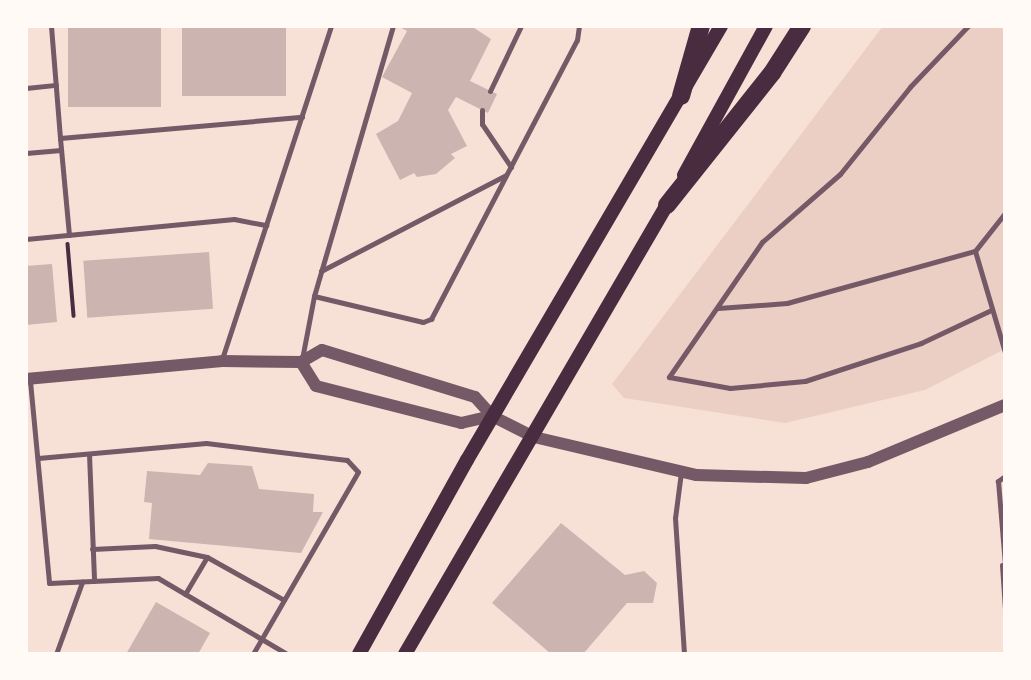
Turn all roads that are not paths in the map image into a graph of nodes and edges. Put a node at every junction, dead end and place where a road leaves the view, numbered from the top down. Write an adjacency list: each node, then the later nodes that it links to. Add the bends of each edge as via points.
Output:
1 (51, 26): 11 (lane)
2 (331, 26): 16 (lane)
3 (393, 26): 28 (lane)
4 (521, 26): 13 (lane)
5 (579, 26): 20 (lane, via 578,40)
6 (701, 26): 14 (main road)
7 (721, 26): 14 (main road)
8 (766, 26): 22 (main road)
9 (802, 26): 22 (main road, via 772,73)
10 (968, 26): 30 (lane, via 910,87 840,174 762,242)
11 (56, 85): 12 (lane); 17 (lane)
12 (26, 88)
13 (490, 91)
14 (681, 96): 37 (main road)
15 (482, 110): 20 (lane, via 482,124)
16 (302, 117): 17 (lane); 24 (lane)
17 (60, 138): 18 (lane)
18 (61, 150): 19 (lane); 25 (lane)
19 (26, 153)
20 (511, 167): 21 (lane)
21 (506, 175): 28 (lane); 29 (lane, via 430,319 423,323)
22 (667, 205): 38 (main road)
23 (1005, 213): 27 (lane)
24 (265, 225): 25 (lane, via 234,219); 33 (lane)
25 (68, 235): 26 (lane)
26 (26, 239)
27 (975, 251): 30 (lane, via 787,303); 31 (lane)
28 (321, 271): 29 (lane)
29 (314, 296): 34 (lane)
30 (718, 307): 31 (lane, via 669,377 730,388 805,381 920,343)
31 (991, 310): 32 (lane)
32 (1005, 352)
33 (222, 361): 34 (street); 35 (street)
34 (301, 362): 37 (street, via 316,386 461,423); 37 (street, via 322,350 369,361 475,397)
35 (28, 379): 40 (lane)
36 (1005, 405): 41 (street, via 868,461 806,478)
37 (492, 416): 38 (street); 55 (main road)
38 (534, 437): 41 (street); 56 (main road)
39 (89, 454): 40 (lane); 43 (lane); 49 (lane, via 206,443 346,460 358,472)
40 (37, 458): 47 (lane, via 49,583)
41 (681, 472): 57 (lane, via 675,518)
42 (1005, 476): 45 (lane, via 998,481)
43 (92, 549): 44 (lane, via 155,546); 46 (lane)
44 (206, 557): 48 (lane); 49 (lane)
45 (1003, 565): 50 (lane)
46 (93, 581): 47 (lane); 48 (lane, via 158,578)
47 (82, 582): 52 (lane)
48 (185, 594): 51 (lane)
49 (284, 600): 51 (lane)
50 (1005, 609)
51 (262, 639): 53 (lane); 54 (lane)
52 (56, 654)
53 (253, 654)
54 (287, 654)
55 (359, 654)
56 (405, 654)
57 (684, 654)

